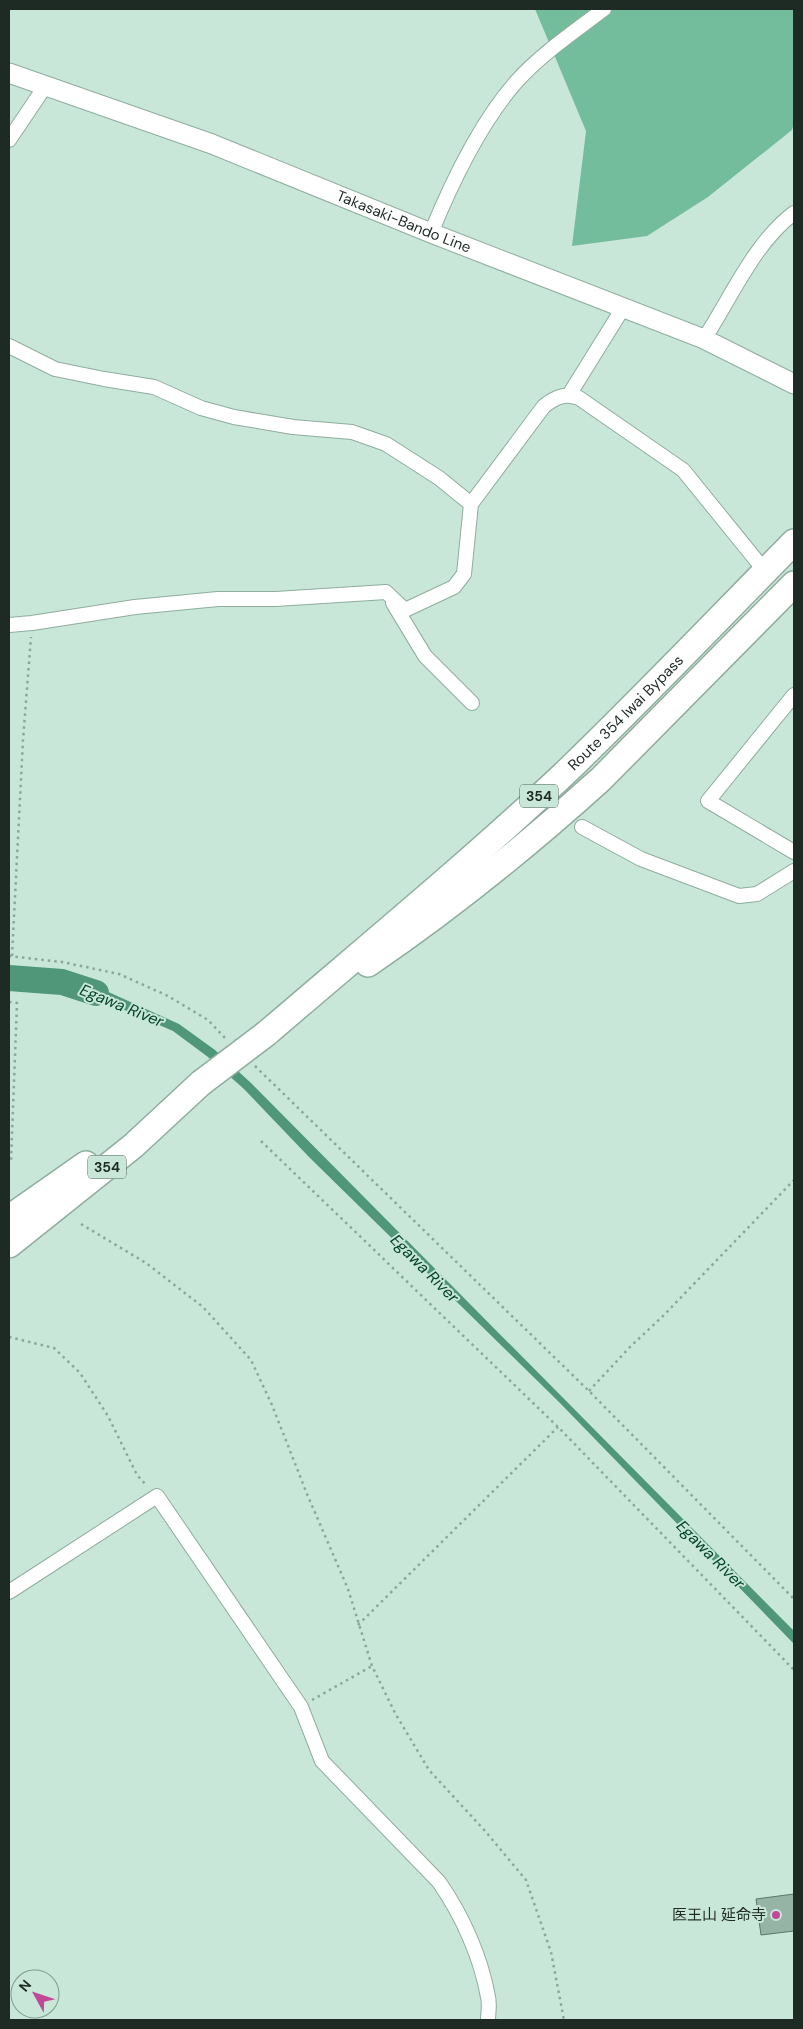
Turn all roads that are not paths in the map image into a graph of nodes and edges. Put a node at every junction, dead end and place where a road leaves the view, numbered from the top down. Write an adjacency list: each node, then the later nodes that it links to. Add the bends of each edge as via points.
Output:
1 (604, 9): 6 (street, via 548,51 516,82 490,116)
2 (9, 74): 3 (main road, Takasaki-Bando Line)
3 (46, 86): 4 (street); 6 (main road, Takasaki-Bando Line, via 212,144)
4 (9, 140)
5 (794, 213): 8 (street, via 778,225 757,253)
6 (431, 233): 7 (main road, Takasaki-Bando Line)
7 (624, 308): 8 (main road, Takasaki-Bando Line); 11 (street)
8 (704, 339): 10 (main road, Takasaki-Bando Line)
9 (9, 346): 12 (street, via 55,369 154,387 201,408 234,417 352,432 386,444 439,478)
10 (794, 384)
11 (569, 395): 12 (street, via 555,397 544,406); 14 (street, via 683,470)
12 (471, 504): 15 (street, via 464,574 454,587 405,610)
13 (794, 542): 14 (highway, Route 354 Iwai Bypass / 354)
14 (765, 571): 23 (highway, Route 354 Iwai Bypass / 354, via 562,775)
15 (386, 592): 17 (street, via 276,599 218,598); 19 (street, via 425,656)
16 (791, 595): 23 (highway, Route 354 Iwai Bypass / 354, via 601,780 535,838 400,942)
17 (9, 625)
18 (794, 694): 21 (street, via 708,801)
19 (472, 703)
20 (582, 826): 22 (street, via 641,859 739,896 757,894)
21 (794, 852)
22 (794, 871)
23 (267, 1033): 24 (highway, Route 354 Iwai Bypass / 354, bridge)
24 (201, 1083): 25 (highway, Route 354 Iwai Bypass / 354); 26 (highway, Route 354 Iwai Bypass / 354, via 133,1146)
25 (9, 1218)
26 (9, 1245)
27 (9, 1592): 28 (street, via 156,1496 301,1707 322,1761 439,1882 455,1904 489,1998)
28 (488, 2020)

